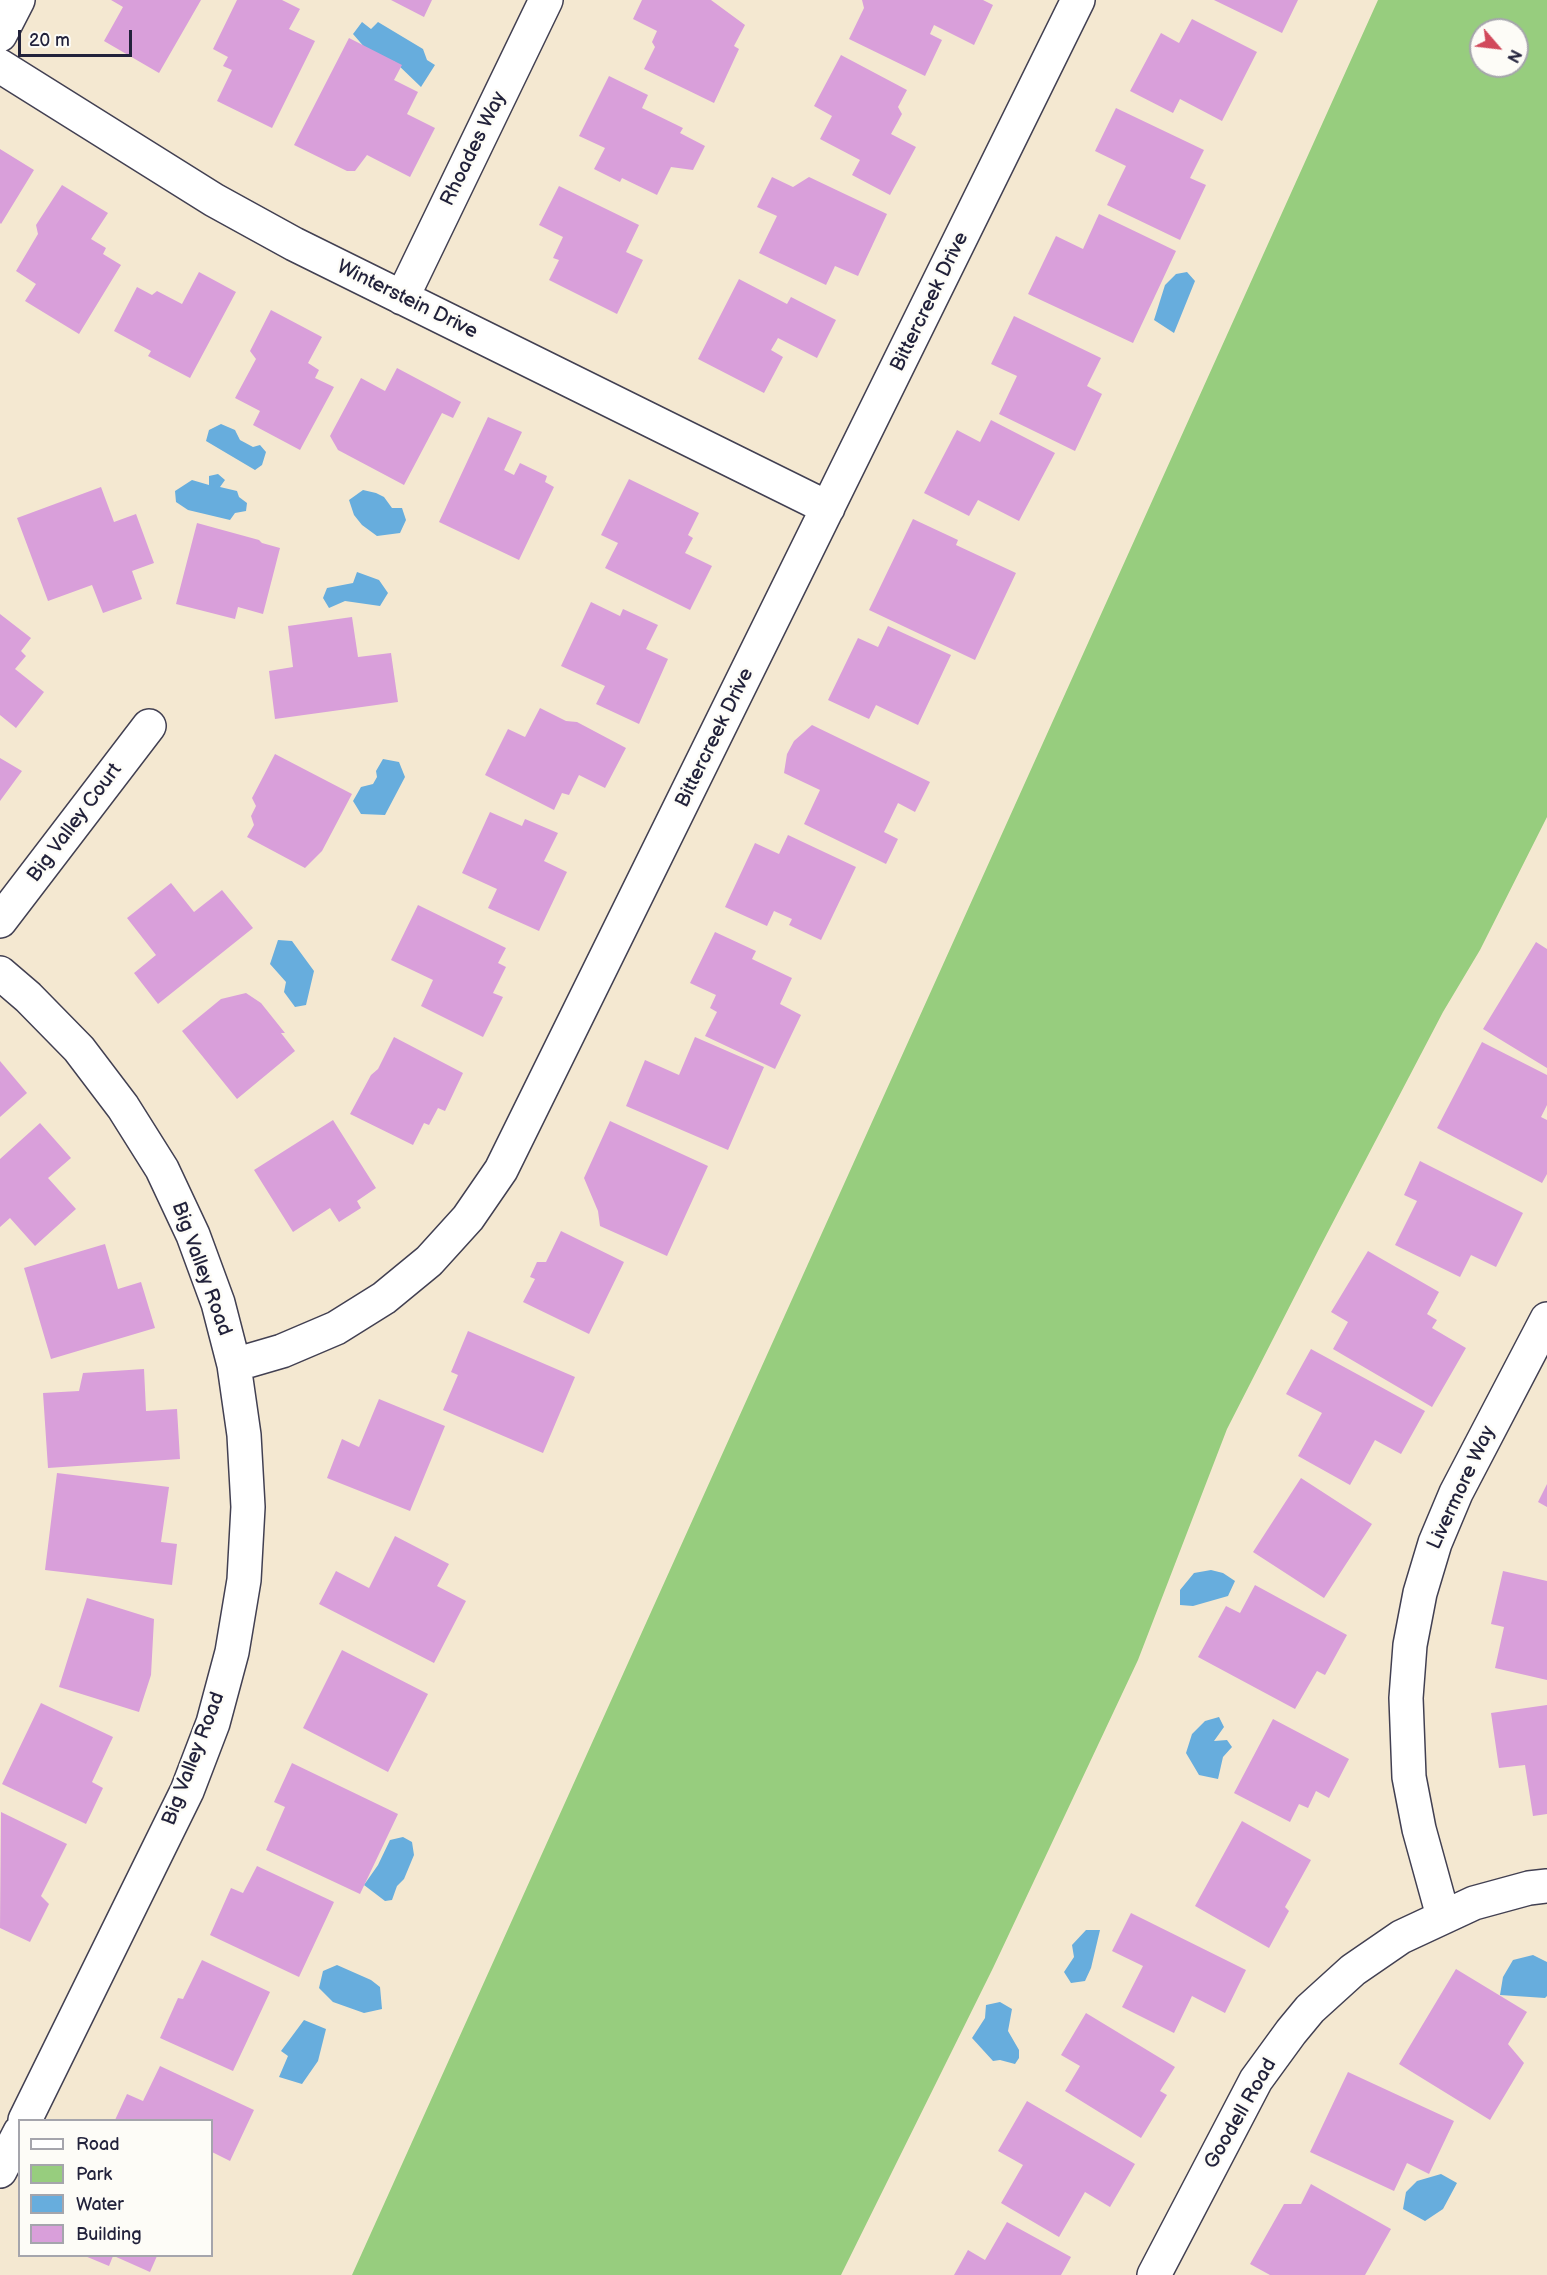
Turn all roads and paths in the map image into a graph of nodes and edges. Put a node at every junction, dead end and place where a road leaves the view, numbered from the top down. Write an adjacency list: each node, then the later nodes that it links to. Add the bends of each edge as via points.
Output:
1 (18, 0): 4 (street)
2 (546, 0): 6 (street, Rhoades Way)
3 (1078, 0): 7 (street, Bittercreek Drive)
4 (0, 35)
5 (0, 66): 6 (street, Winterstein Drive, via 213,200)
6 (402, 298): 7 (street, Winterstein Drive)
7 (828, 508): 12 (street, Bittercreek Drive, via 495,1180 468,1218 429,1261 384,1298 336,1328 282,1351)
8 (149, 726): 9 (street, Big Valley Court)
9 (0, 921)
10 (0, 973): 12 (street, Big Valley Road, via 79,1049 123,1107 162,1169 197,1245)
11 (1547, 1319): 14 (street, Livermore Way, via 1455,1493 1423,1582 1410,1645 1406,1698 1409,1777)
12 (234, 1365): 15 (street, Big Valley Road, via 244,1435 248,1507 244,1580 232,1652 213,1723 187,1791)
13 (1547, 1886): 14 (street, Goodell Road, via 1474,1903)
14 (1443, 1916): 18 (street, Goodell Road, via 1401,1937 1353,1970 1291,2031 1256,2080)
15 (26, 2119)
16 (18, 2136): 17 (street)
17 (0, 2171)
18 (1154, 2275)

